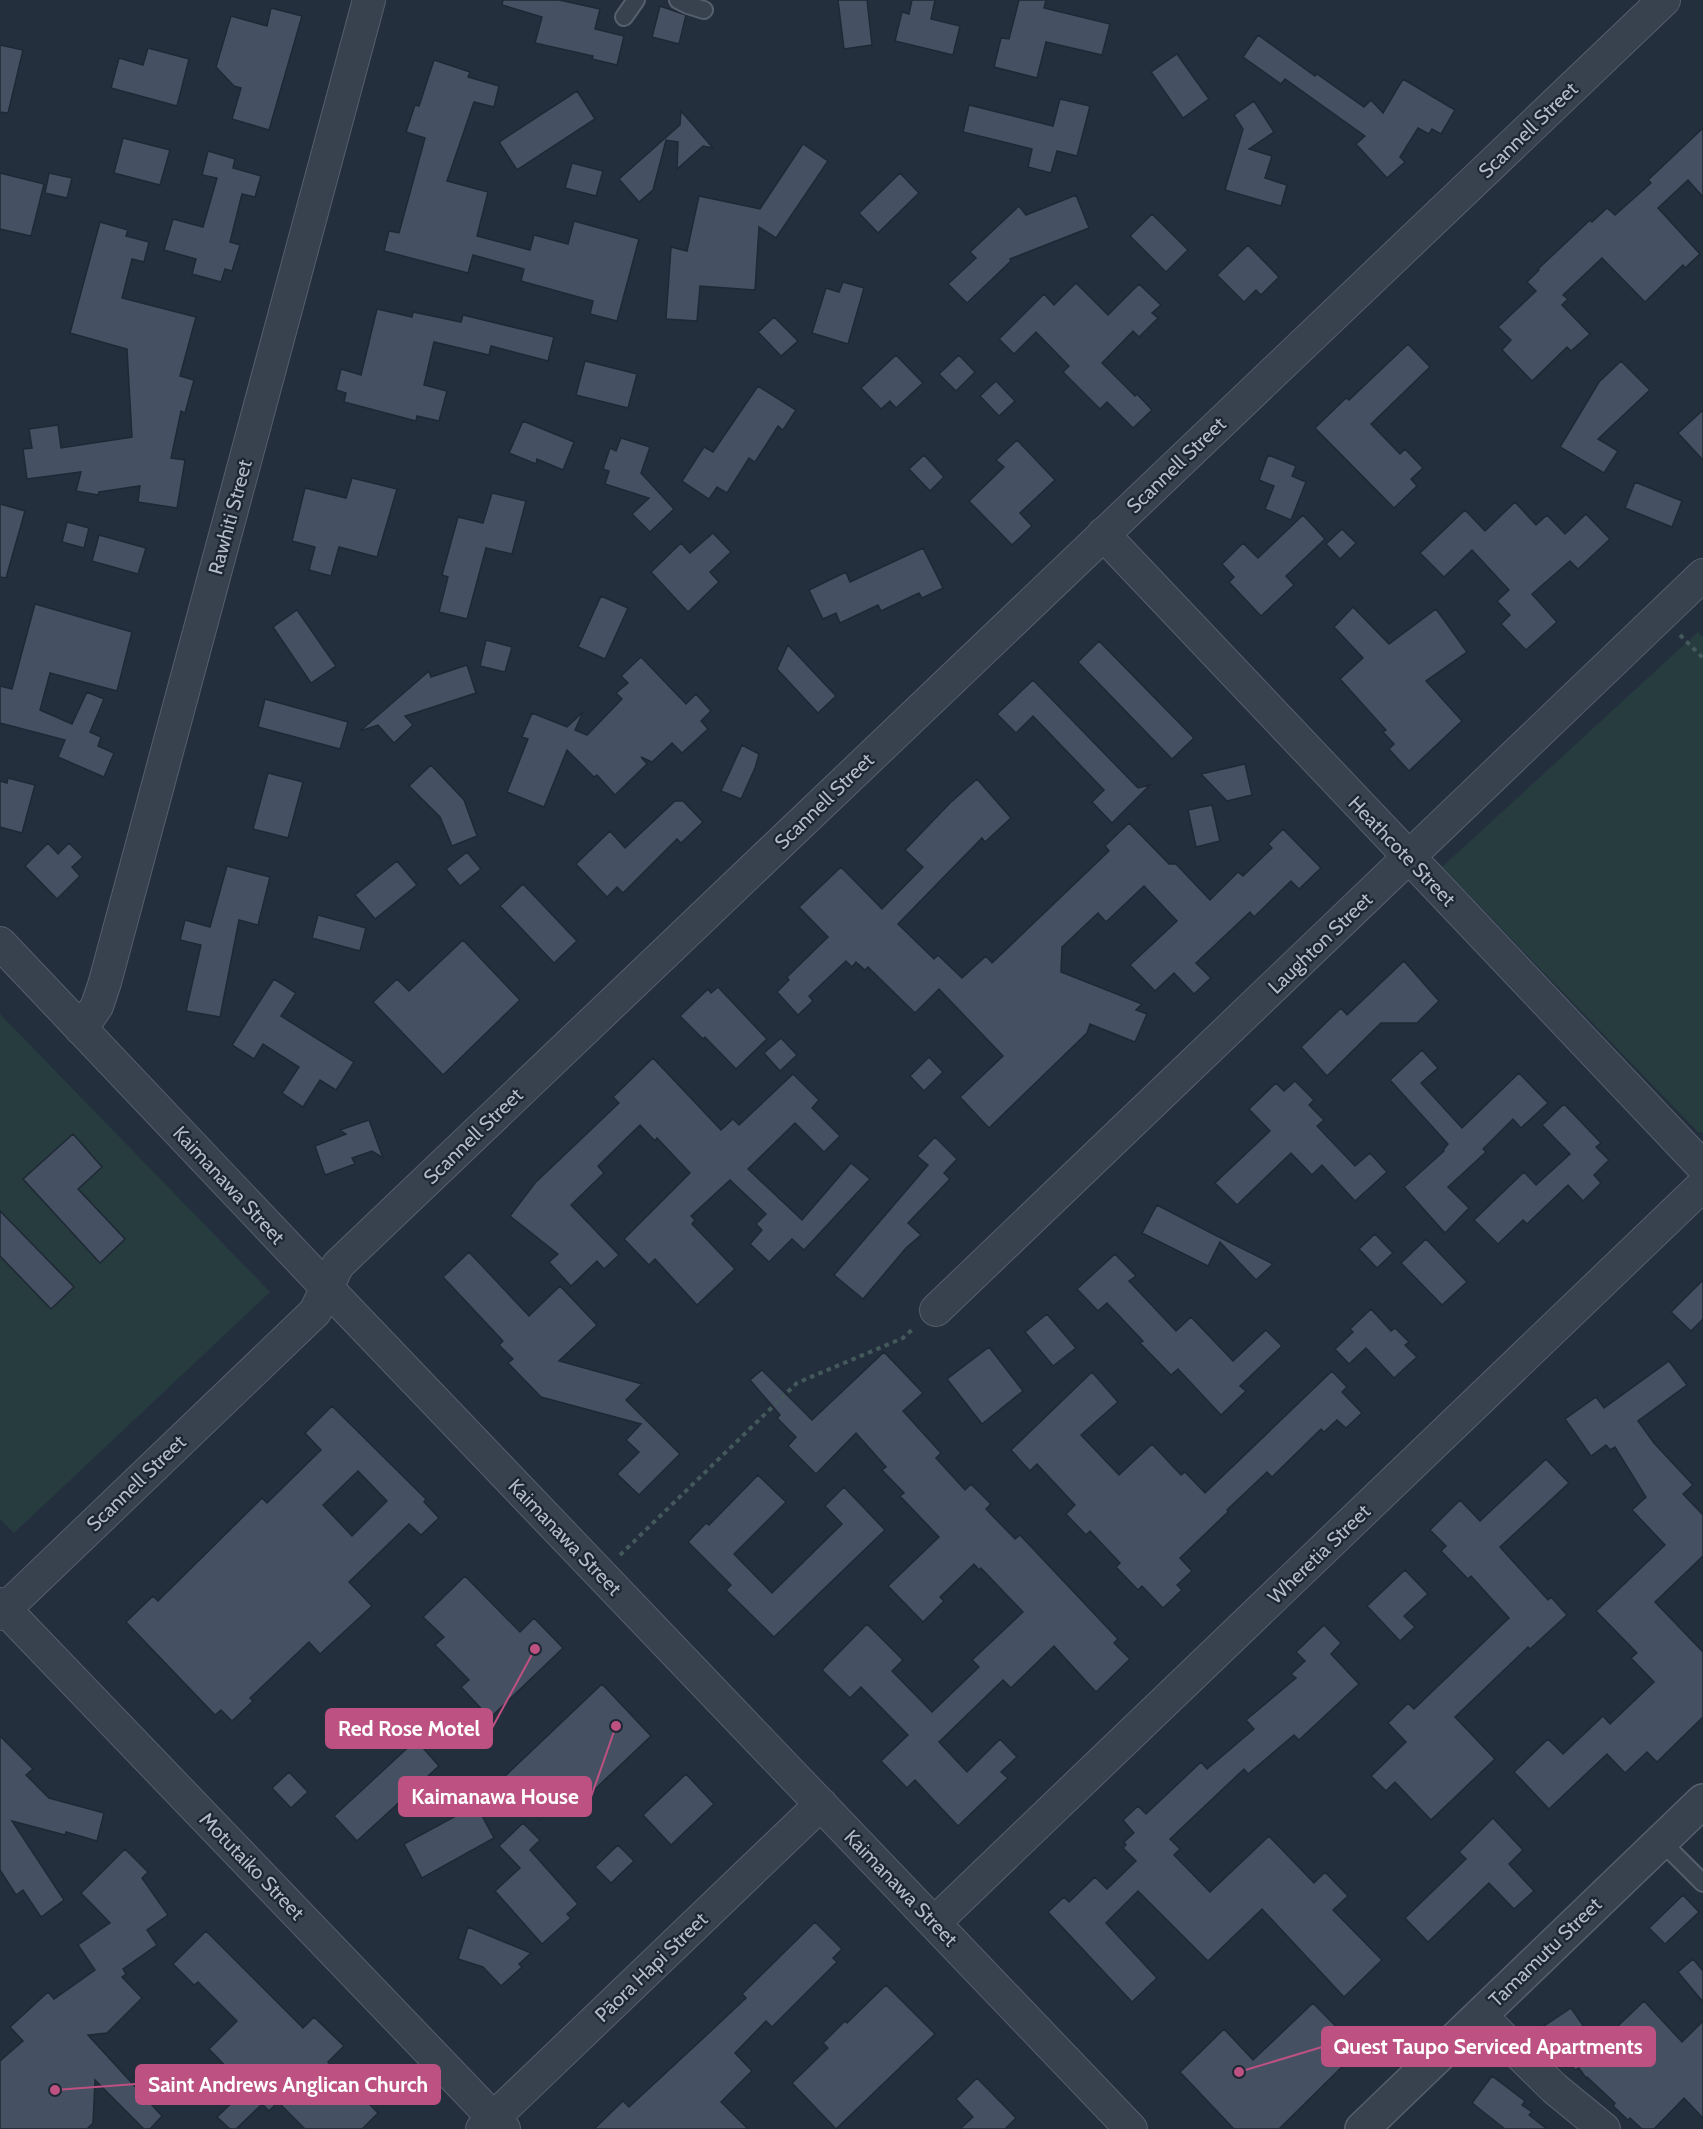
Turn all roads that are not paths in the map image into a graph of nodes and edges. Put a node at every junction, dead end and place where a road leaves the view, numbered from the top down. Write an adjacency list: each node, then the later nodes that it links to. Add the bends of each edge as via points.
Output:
1 (369, 0): 11 (street, Rawhiti Street, via 105,982 97,1006)
2 (636, 0): 6 (lane)
3 (678, 0): 5 (lane)
4 (1665, 0): 7 (street, Scannell Street)
5 (704, 10)
6 (624, 17)
7 (1102, 534): 9 (street, Heathcote Street); 14 (street, Scannell Street, via 338,1265)
8 (1703, 575): 9 (street, Laughton Street)
9 (1408, 857): 12 (street, Heathcote Street); 15 (street, Laughton Street)
10 (0, 943): 11 (street, Kaimanawa Street)
11 (81, 1029): 14 (street, Kaimanawa Street)
12 (1703, 1167)
13 (1703, 1185): 21 (street, Wheretia Street)
14 (327, 1288): 16 (street, Scannell Street, via 315,1312); 18 (street, Kaimanawa Street)
15 (936, 1310)
16 (2, 1609): 23 (street, Motutaiko Street)
17 (1703, 1801): 19 (street, Tamamutu Street)
18 (821, 1804): 21 (street, Kaimanawa Street); 23 (street, Pāora Hapi Street)
19 (1661, 1840): 20 (lane); 22 (street, Tamamutu Street)
20 (1703, 1883)
21 (934, 1923): 24 (street, Kaimanawa Street)
22 (1480, 2015): 25 (street, Tamamutu Street); 26 (street, via 1554,2088)
23 (493, 2125)
24 (1131, 2129)
25 (1362, 2129)
26 (1604, 2129)

